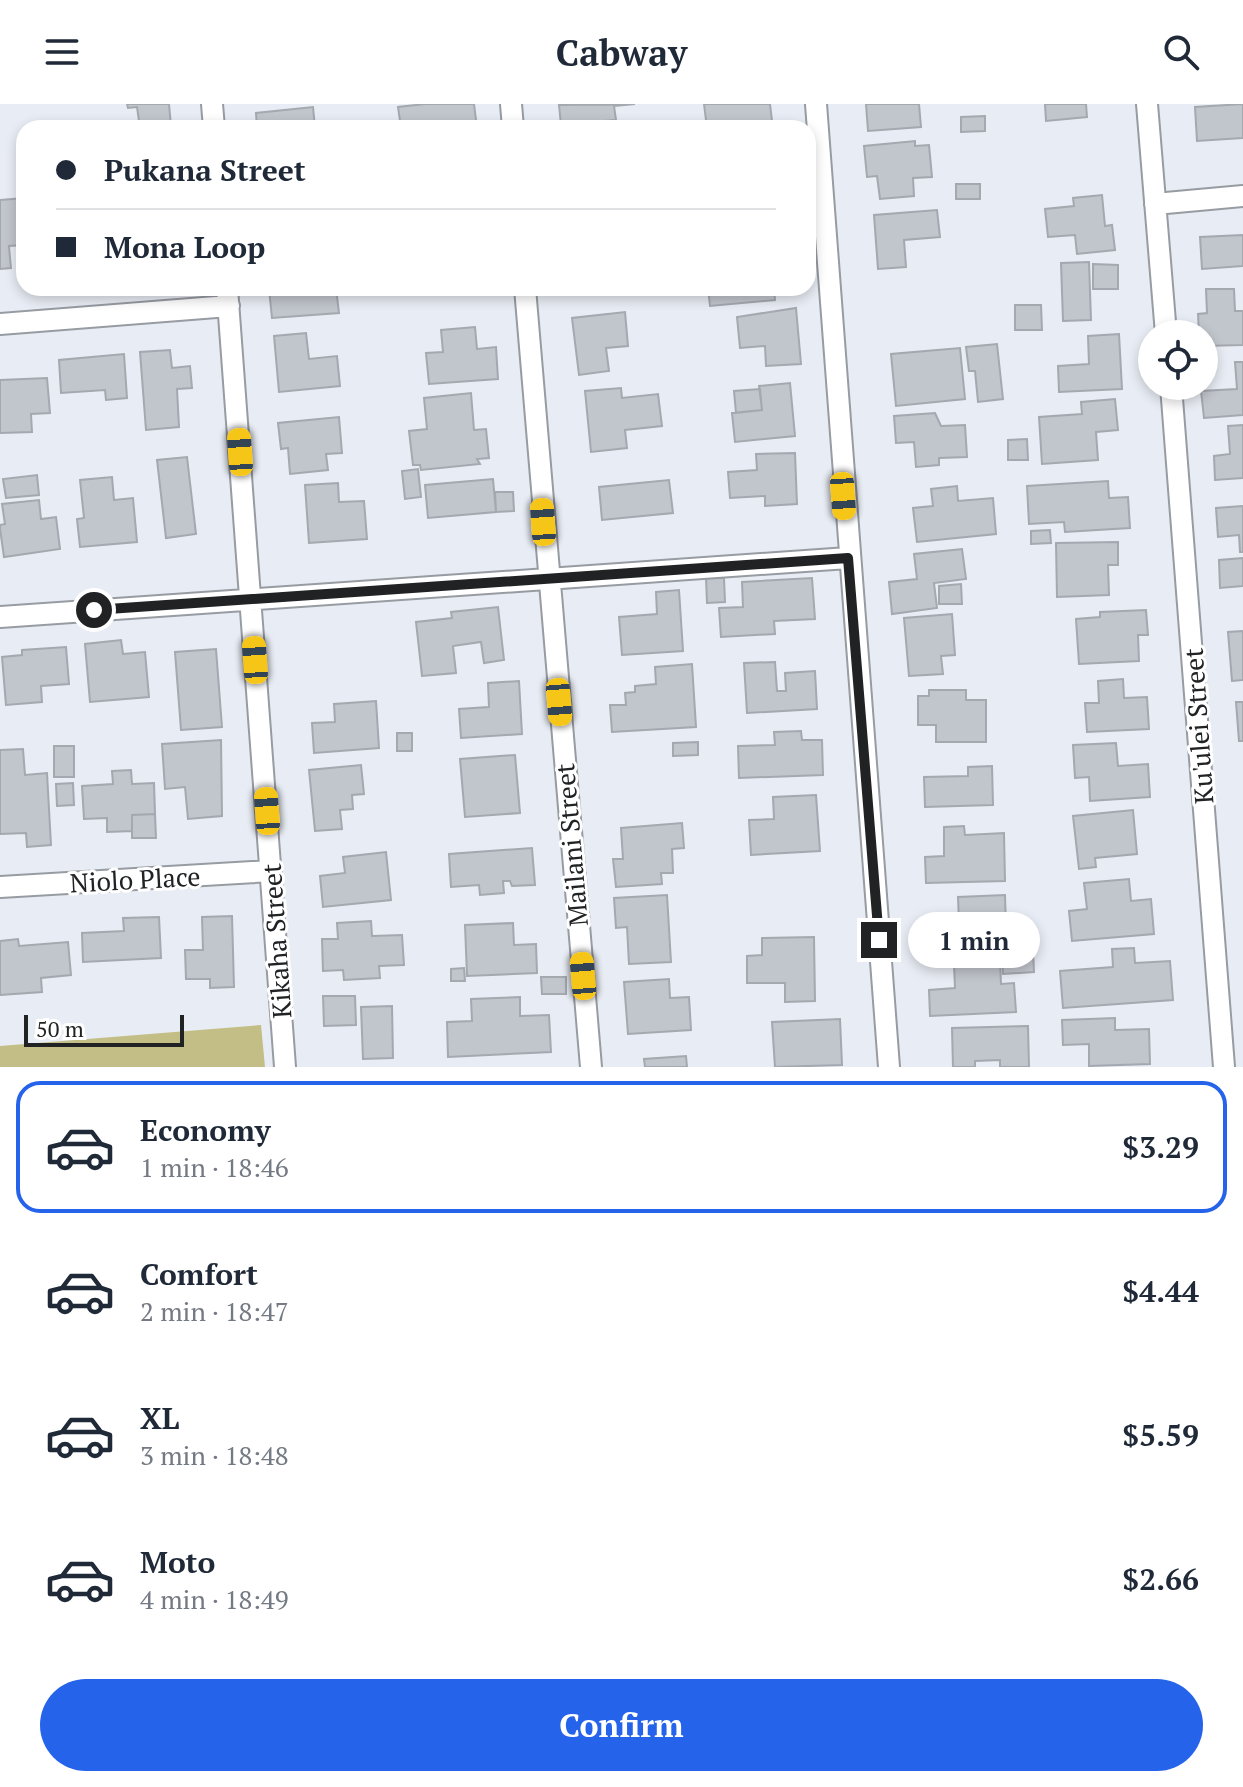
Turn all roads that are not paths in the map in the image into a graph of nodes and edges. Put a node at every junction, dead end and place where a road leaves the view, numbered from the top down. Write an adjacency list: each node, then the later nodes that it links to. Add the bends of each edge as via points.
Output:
1 (816, 104): 10 (street)
2 (1147, 104): 4 (street)
3 (1243, 196): 4 (street)
4 (1155, 204): 7 (street)
5 (526, 296): 11 (street, Mailani Street)
6 (228, 297): 8 (street); 12 (street, Kikaha Street)
7 (1165, 320)
8 (0, 324)
9 (1172, 400): 19 (street, Ku'ulei Street)
10 (848, 558): 11 (street); 18 (street)
11 (548, 581): 12 (street); 17 (street, Mailani Street)
12 (251, 599): 13 (street); 14 (street, Kikaha Street)
13 (0, 617)
14 (271, 871): 15 (street, Niolo Place); 16 (street, Kikaha Street)
15 (0, 887)
16 (285, 1067)
17 (591, 1067)
18 (889, 1067)
19 (1224, 1067)

